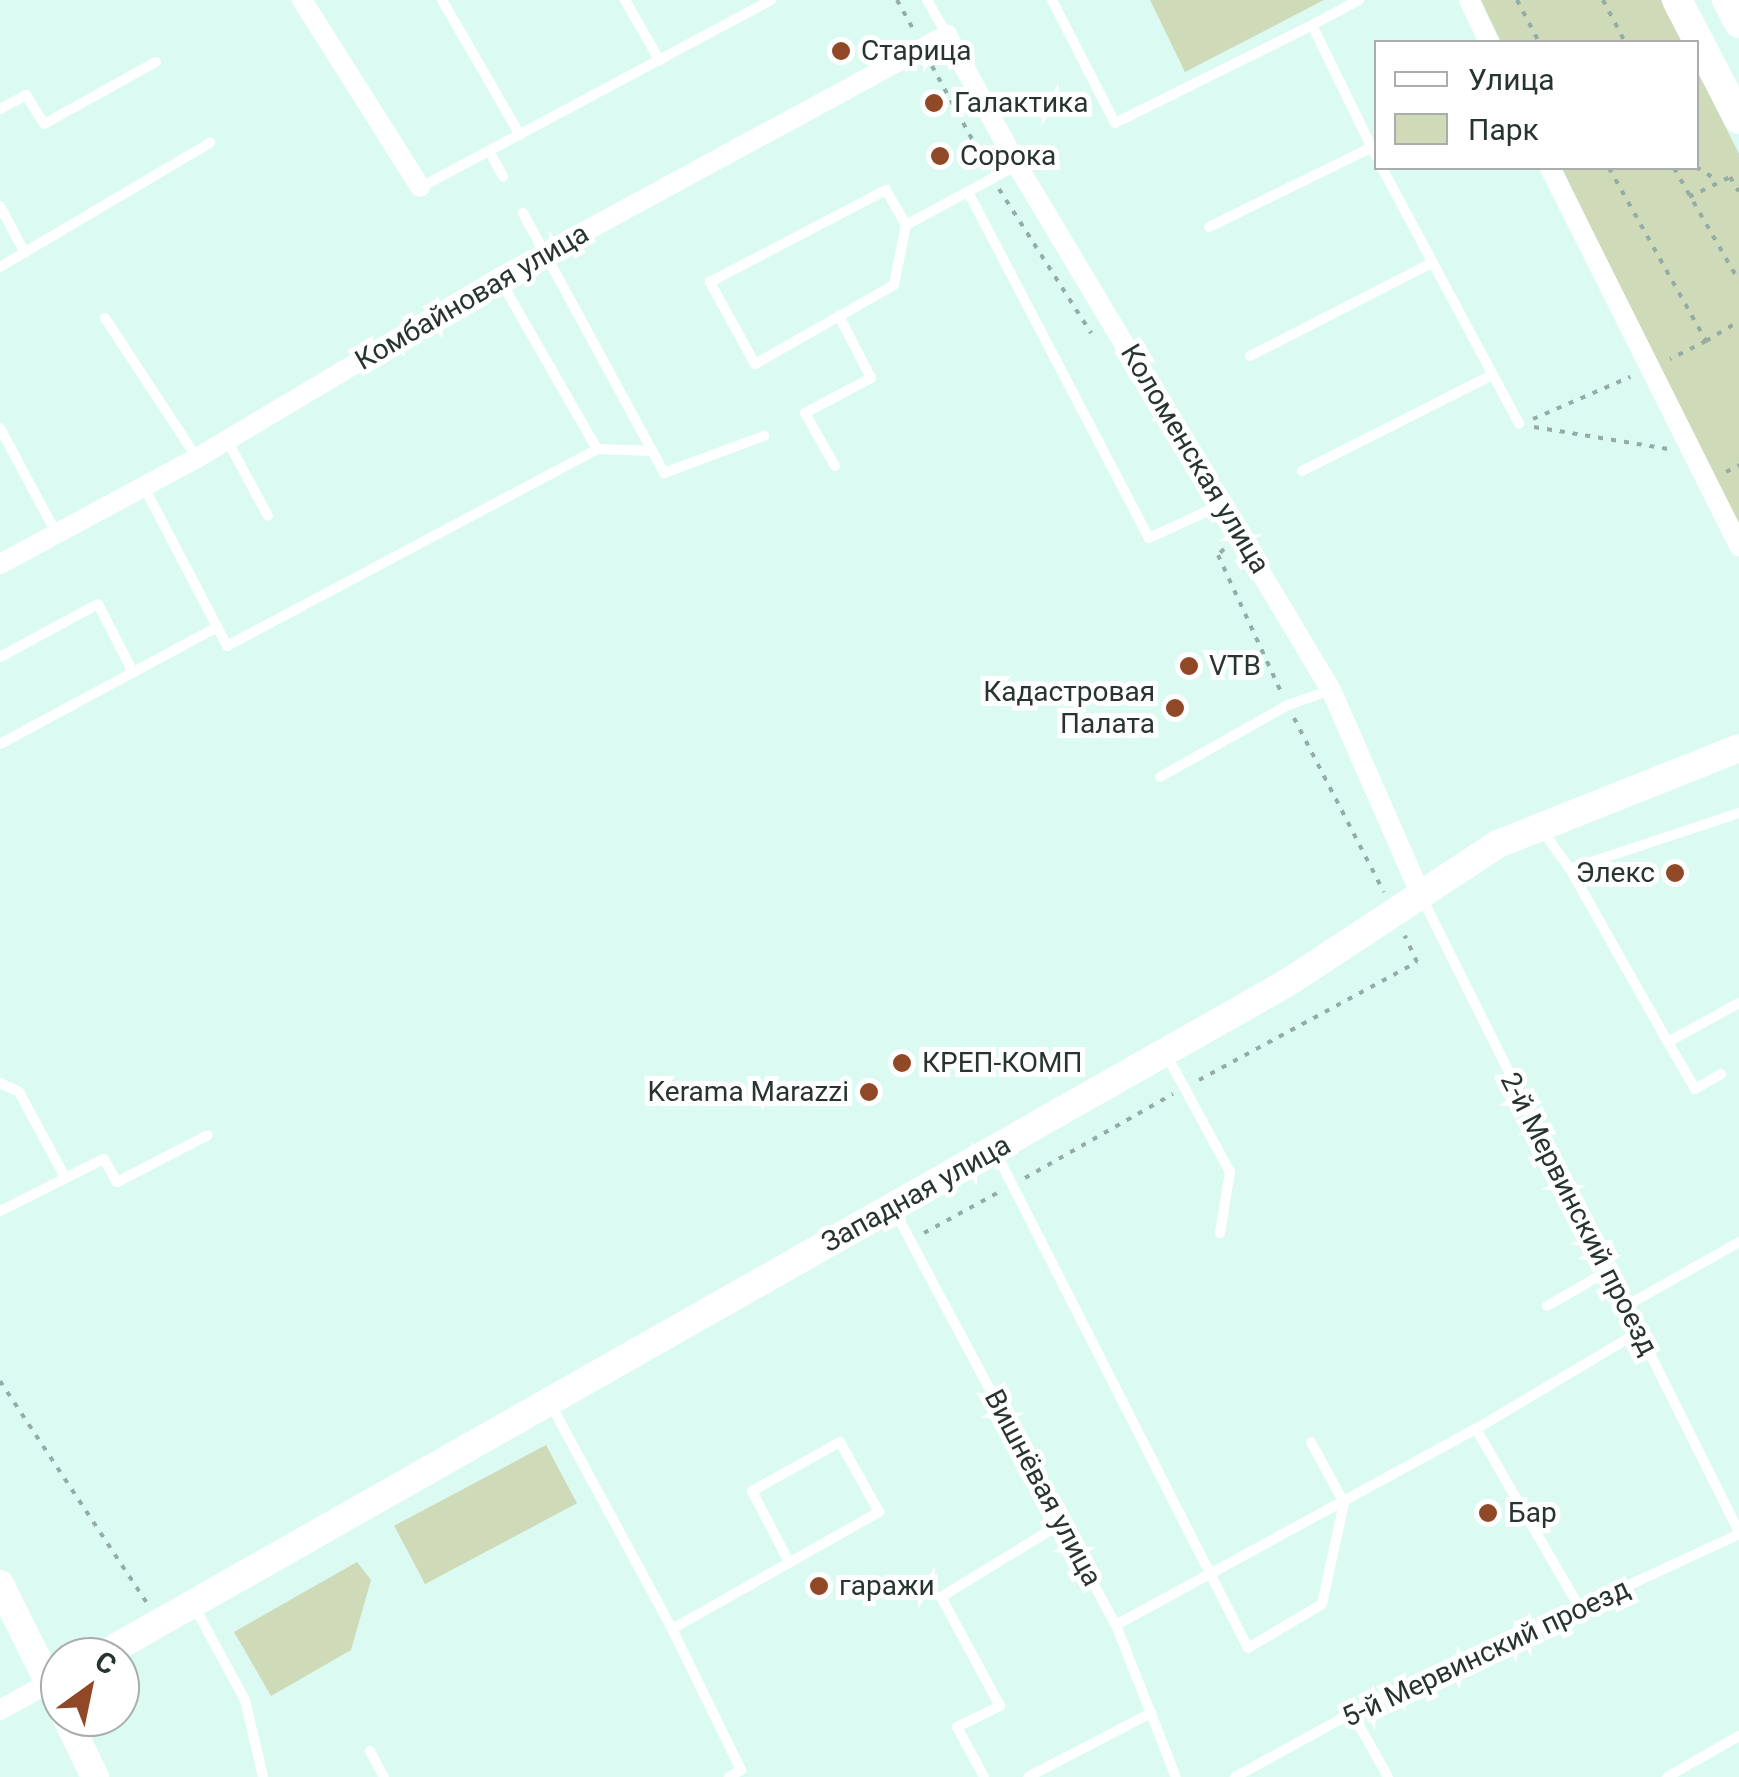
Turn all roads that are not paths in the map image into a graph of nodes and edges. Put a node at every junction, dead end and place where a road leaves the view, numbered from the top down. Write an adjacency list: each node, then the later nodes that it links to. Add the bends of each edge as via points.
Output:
1 (302, 0): 29 (street)
2 (442, 0): 21 (lane)
3 (625, 0): 17 (lane)
4 (770, 0): 17 (lane)
5 (927, 0): 13 (lane)
6 (1052, 0): 12 (lane, via 1114,123)
7 (1358, 0): 12 (lane)
8 (1469, 0): 14 (street)
9 (1677, 0): 15 (main road)
10 (1727, 0): 11 (main road)
11 (1739, 23)
12 (1312, 25): 24 (lane)
13 (947, 34): 25 (street, Коломенская улица); 36 (street, Комбайновая улица)
14 (1488, 40)
15 (1698, 40)
16 (1699, 42): 20 (main road)
17 (660, 61): 21 (lane)
18 (156, 62): 19 (lane, via 44,124 26,95)
19 (0, 110)
20 (1739, 119)
21 (520, 135): 23 (lane)
22 (210, 144): 35 (lane)
23 (489, 151): 28 (lane); 29 (lane)
24 (1374, 152): 34 (lane)
25 (1017, 166): 30 (lane); 54 (street, Коломенская улица)
26 (1383, 170): 37 (lane)
27 (1551, 170): 57 (street)
28 (503, 176)
29 (420, 187)
30 (968, 192): 33 (lane); 54 (lane, via 1150,538)
31 (0, 206): 35 (lane)
32 (523, 213): 36 (lane)
33 (906, 225): 40 (lane, via 894,285); 40 (lane, via 886,190 710,282 754,364)
34 (1210, 227)
35 (26, 253): 38 (lane)
36 (546, 253): 39 (street, Комбайновая улица); 49 (lane)
37 (1432, 263): 42 (lane); 43 (lane)
38 (0, 266)
39 (499, 278): 47 (street, Комбайновая улица); 48 (lane)
40 (839, 316): 51 (lane, via 871,378 805,413)
41 (105, 318): 50 (lane)
42 (1250, 356)
43 (1492, 375): 44 (lane); 52 (lane)
44 (1519, 424)
45 (0, 428): 56 (lane)
46 (764, 436): 49 (lane, via 664,472)
47 (227, 440): 50 (street, Комбайновая улица); 55 (lane)
48 (597, 449): 49 (lane); 59 (lane, via 227,646)
49 (652, 450)
50 (197, 458): 53 (street, Комбайновая улица)
51 (835, 466)
52 (1302, 471)
53 (144, 487): 56 (street, Комбайновая улица); 59 (lane)
54 (1224, 503): 62 (street, Коломенская улица)
55 (268, 516)
56 (56, 533): 58 (street, Комбайновая улица)
57 (1739, 546)
58 (0, 564)
59 (217, 627): 61 (lane)
60 (0, 657): 61 (lane, via 98,604)
61 (133, 672): 63 (lane)
62 (1330, 690): 65 (lane, via 1288,705); 69 (street, Коломенская улица)
63 (0, 744)
64 (1739, 748): 67 (street, Западная улица)
65 (1160, 777)
66 (1739, 813): 68 (lane)
67 (1537, 824): 68 (lane); 69 (street, Западная улица)
68 (1570, 869): 71 (lane)
69 (1421, 894): 72 (street, Западная улица); 82 (lane, 2-й Мервинский проезд)
70 (1739, 1002): 71 (lane)
71 (1668, 1042): 73 (lane, via 1695,1089)
72 (1165, 1053): 76 (street, Западная улица); 80 (lane, via 1230,1172)
73 (1721, 1074)
74 (0, 1083): 77 (lane, via 19,1092)
75 (208, 1135): 77 (lane, via 117,1182 104,1159)
76 (994, 1150): 78 (street, Западная улица); 93 (lane)
77 (65, 1177): 79 (lane)
78 (892, 1208): 86 (street, Западная улица); 90 (lane, Вишнёвая улица)
79 (0, 1211)
80 (1220, 1233)
81 (1739, 1241): 84 (lane)
82 (1608, 1271): 83 (lane); 84 (lane, 2-й Мервинский проезд)
83 (1547, 1306)
84 (1626, 1306): 85 (lane, 2-й Мервинский проезд)
85 (1639, 1332): 87 (lane); 91 (lane, 2-й Мервинский проезд)
86 (548, 1399): 95 (street, Западная улица); 98 (lane)
87 (1476, 1429): 89 (lane); 96 (lane)
88 (1311, 1442): 89 (lane)
89 (1344, 1502): 93 (lane); 93 (lane, via 1322,1604 1248,1648)
90 (1062, 1522): 97 (lane, Вишнёвая улица); 113 (lane, via 941,1597 1000,1706 957,1726)
91 (1739, 1533): 96 (lane, 5-й Мервинский проезд)
92 (790, 1562): 92 (lane, via 879,1512 840,1442 752,1491); 98 (lane)
93 (1210, 1576): 97 (lane)
94 (0, 1584): 100 (street)
95 (192, 1603): 99 (street, Западная улица); 110 (lane, via 245,1700)
96 (1581, 1610): 104 (lane, 5-й Мервинский проезд)
97 (1116, 1624): 103 (lane, Вишнёвая улица)
98 (672, 1629): 108 (lane)
99 (134, 1637)
100 (40, 1658)
101 (40, 1694): 102 (street)
102 (0, 1710)
103 (1151, 1713): 114 (lane); 115 (lane, Вишнёвая улица)
104 (1352, 1713): 116 (lane, 5-й Мервинский проезд); 117 (lane)
105 (1739, 1736): 118 (lane)
106 (76, 1737): 109 (street)
107 (370, 1751): 111 (lane)
108 (743, 1774): 112 (lane)
109 (95, 1777)
110 (264, 1777)
111 (384, 1777)
112 (728, 1777)
113 (984, 1777)
114 (1028, 1777)
115 (1176, 1777)
116 (1235, 1777)
117 (1388, 1777)
118 (1667, 1777)

